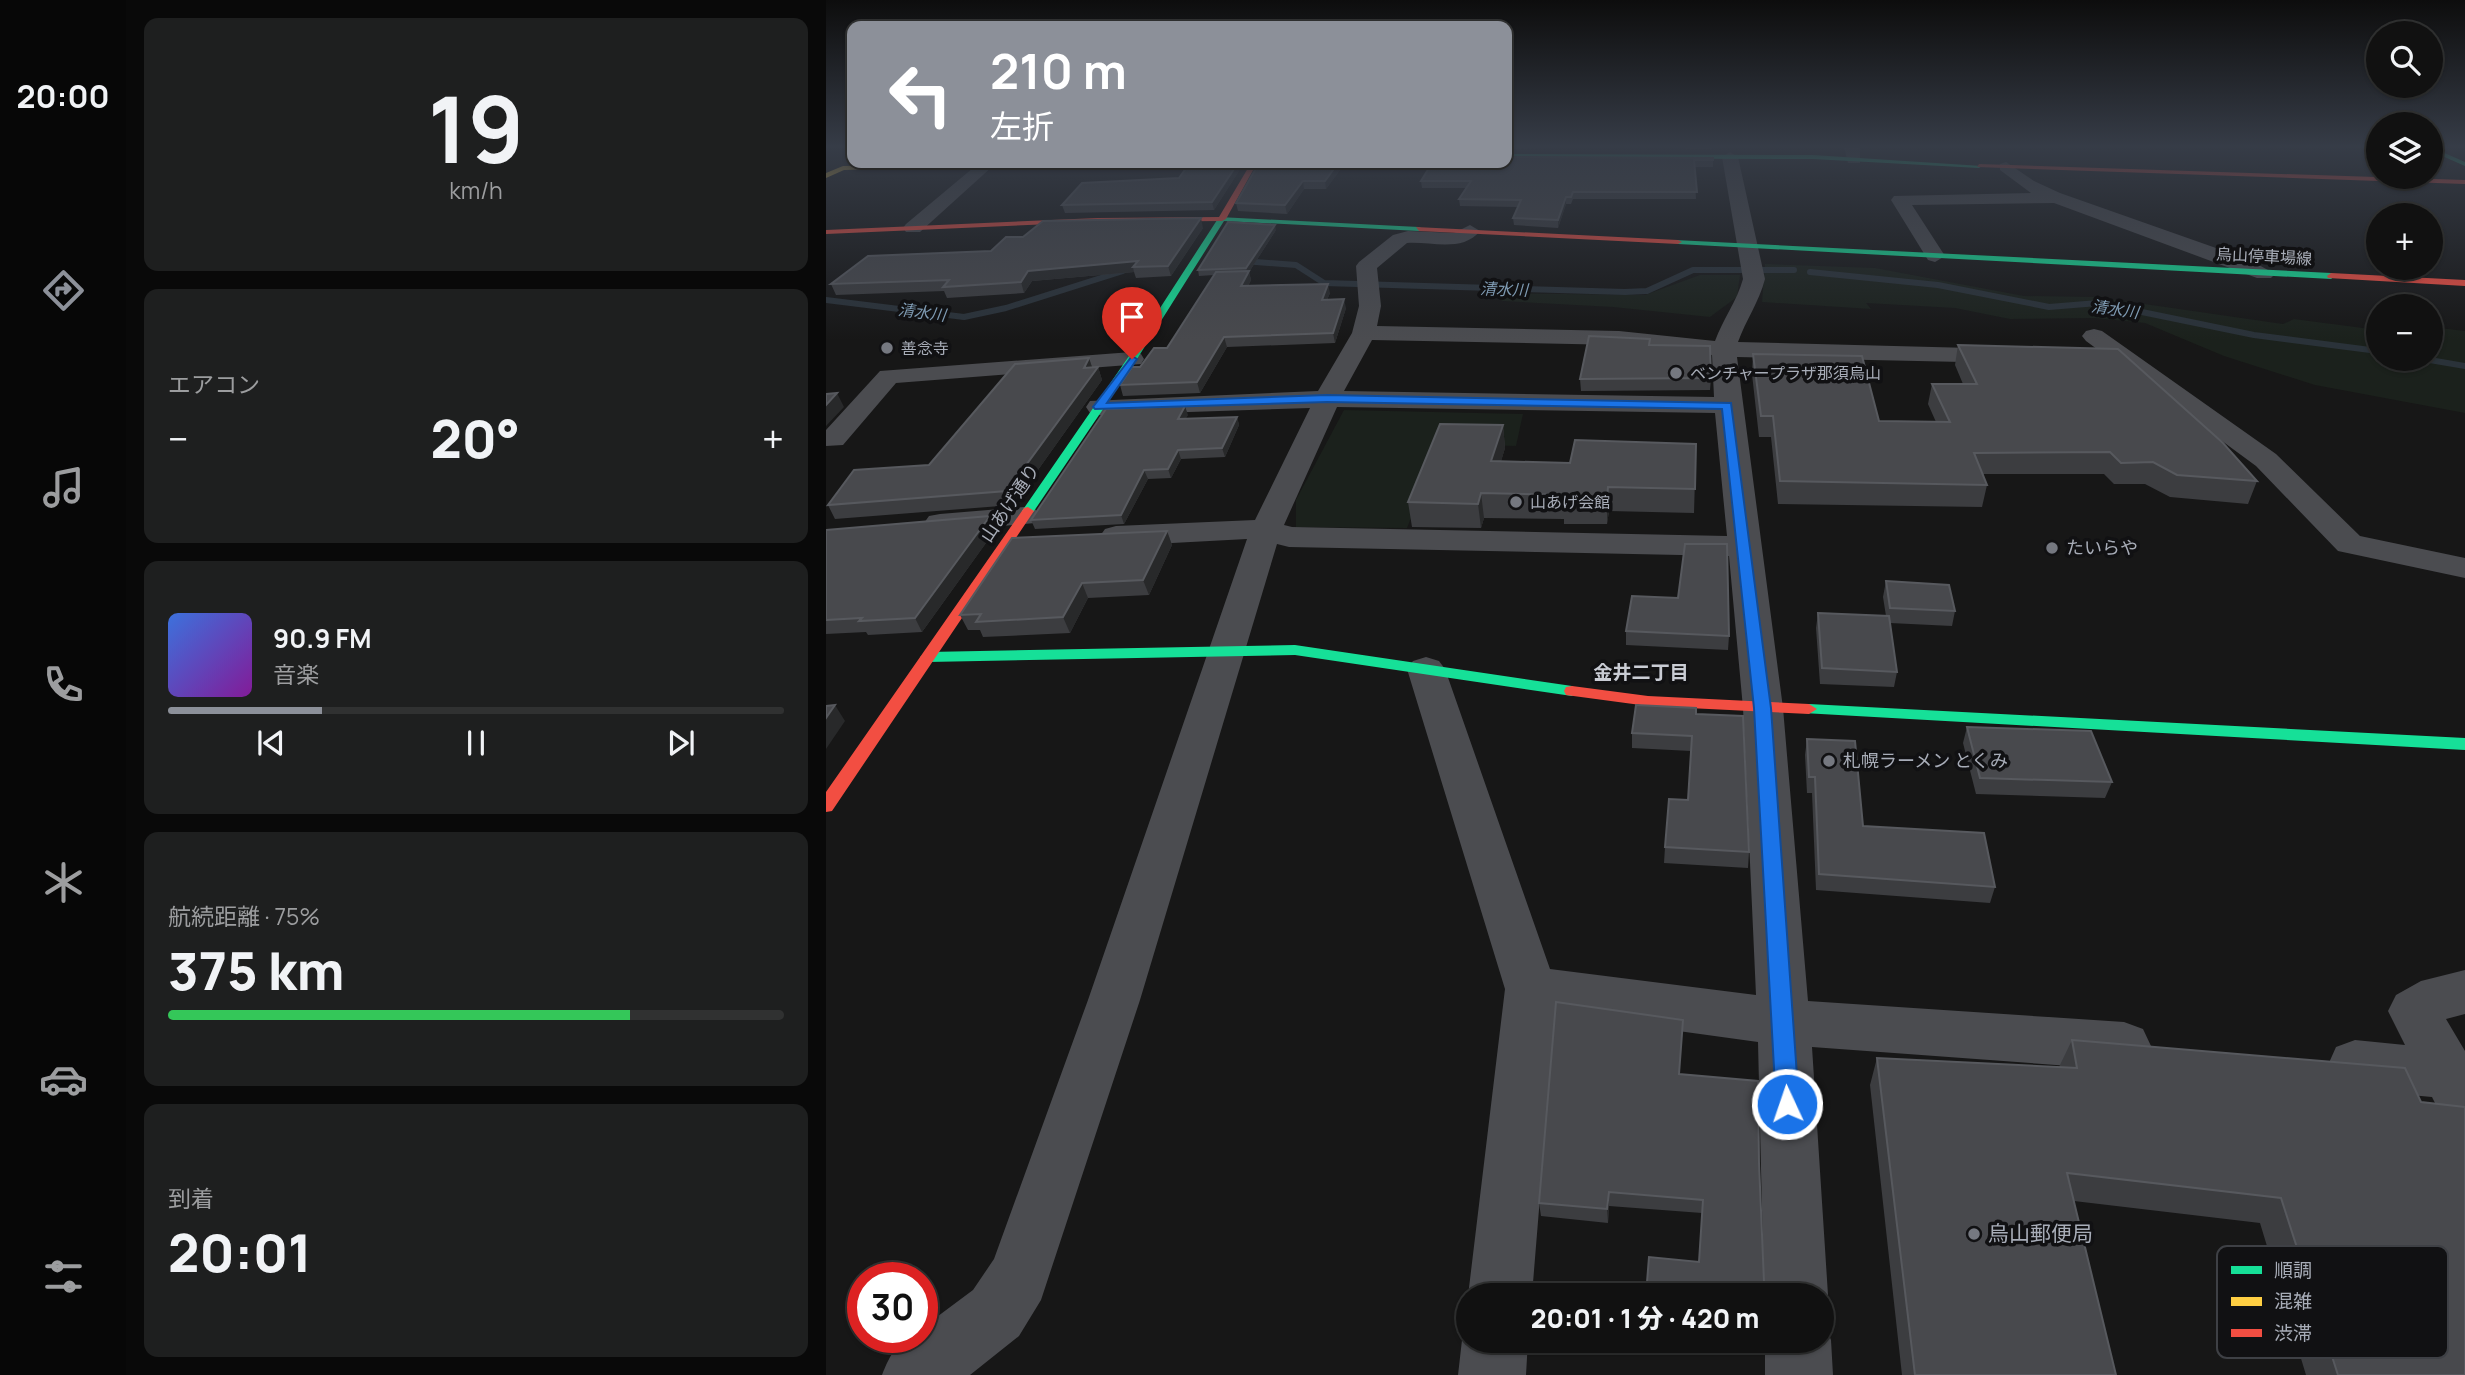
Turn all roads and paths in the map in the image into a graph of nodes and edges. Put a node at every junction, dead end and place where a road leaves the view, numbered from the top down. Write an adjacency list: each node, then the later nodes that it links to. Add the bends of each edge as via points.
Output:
1 (932, 211): 7 (street)
2 (1226, 211): 6 (main road, 山あげ通り)
3 (1741, 211): 11 (street)
4 (1907, 211): 10 (street)
5 (2100, 211): 12 (street)
6 (1222, 219): 7 (main road, 烏山停車場線); 9 (main road, 烏山停車場線); 18 (main road, 山あげ通り)
7 (913, 228): 8 (main road, 烏山停車場線)
8 (826, 232)
9 (1470, 232): 11 (main road, 烏山停車場線); 14 (street, via 1465,237 1398,239 1366,266 1370,306)
10 (1935, 256): 11 (main road, 烏山停車場線); 12 (main road, 烏山停車場線)
11 (1751, 260): 16 (street, via 1749,299 1736,316)
12 (2264, 274): 13 (main road, 烏山停車場線)
13 (2465, 283)
14 (1364, 333): 16 (street, via 1619,338); 19 (street)
15 (2089, 347): 28 (street, via 2124,359 2266,460 2349,544)
16 (1724, 349): 17 (street); 20 (street)
17 (2028, 356)
18 (1132, 359): 21 (main road, 山あげ通り); 22 (street, via 889,376)
19 (1327, 399): 20 (street); 21 (street); 24 (street)
20 (1728, 405): 27 (street)
21 (1099, 407): 25 (main road, 山あげ通り)
22 (833, 439)
23 (905, 526): 25 (street)
24 (1266, 529): 26 (street); 27 (street, via 1289,537); 29 (street)
25 (1025, 532): 30 (main road, 山あげ通り)
26 (1085, 538)
27 (1744, 546): 32 (street)
28 (2465, 568)
29 (1228, 651): 30 (main road); 31 (main road, via 1295,650); 45 (street, via 1019,1278 996,1313)
30 (928, 657): 34 (main road, 山あげ通り)
31 (1426, 669): 32 (main road, via 1558,692); 35 (street)
32 (1763, 708): 33 (main road); 37 (street)
33 (2465, 744)
34 (826, 806)
35 (1531, 989): 37 (street); 41 (street)
36 (2465, 992): 40 (street, via 2439,997 2414,1011)
37 (1784, 1022): 38 (street); 42 (street)
38 (2167, 1049)
39 (2302, 1061): 40 (street)
40 (2458, 1089)
41 (1501, 1283)
42 (1795, 1283)
43 (1494, 1353): 46 (street)
44 (1798, 1353): 47 (street)
45 (916, 1375)
46 (1492, 1375)
47 (1799, 1375)

